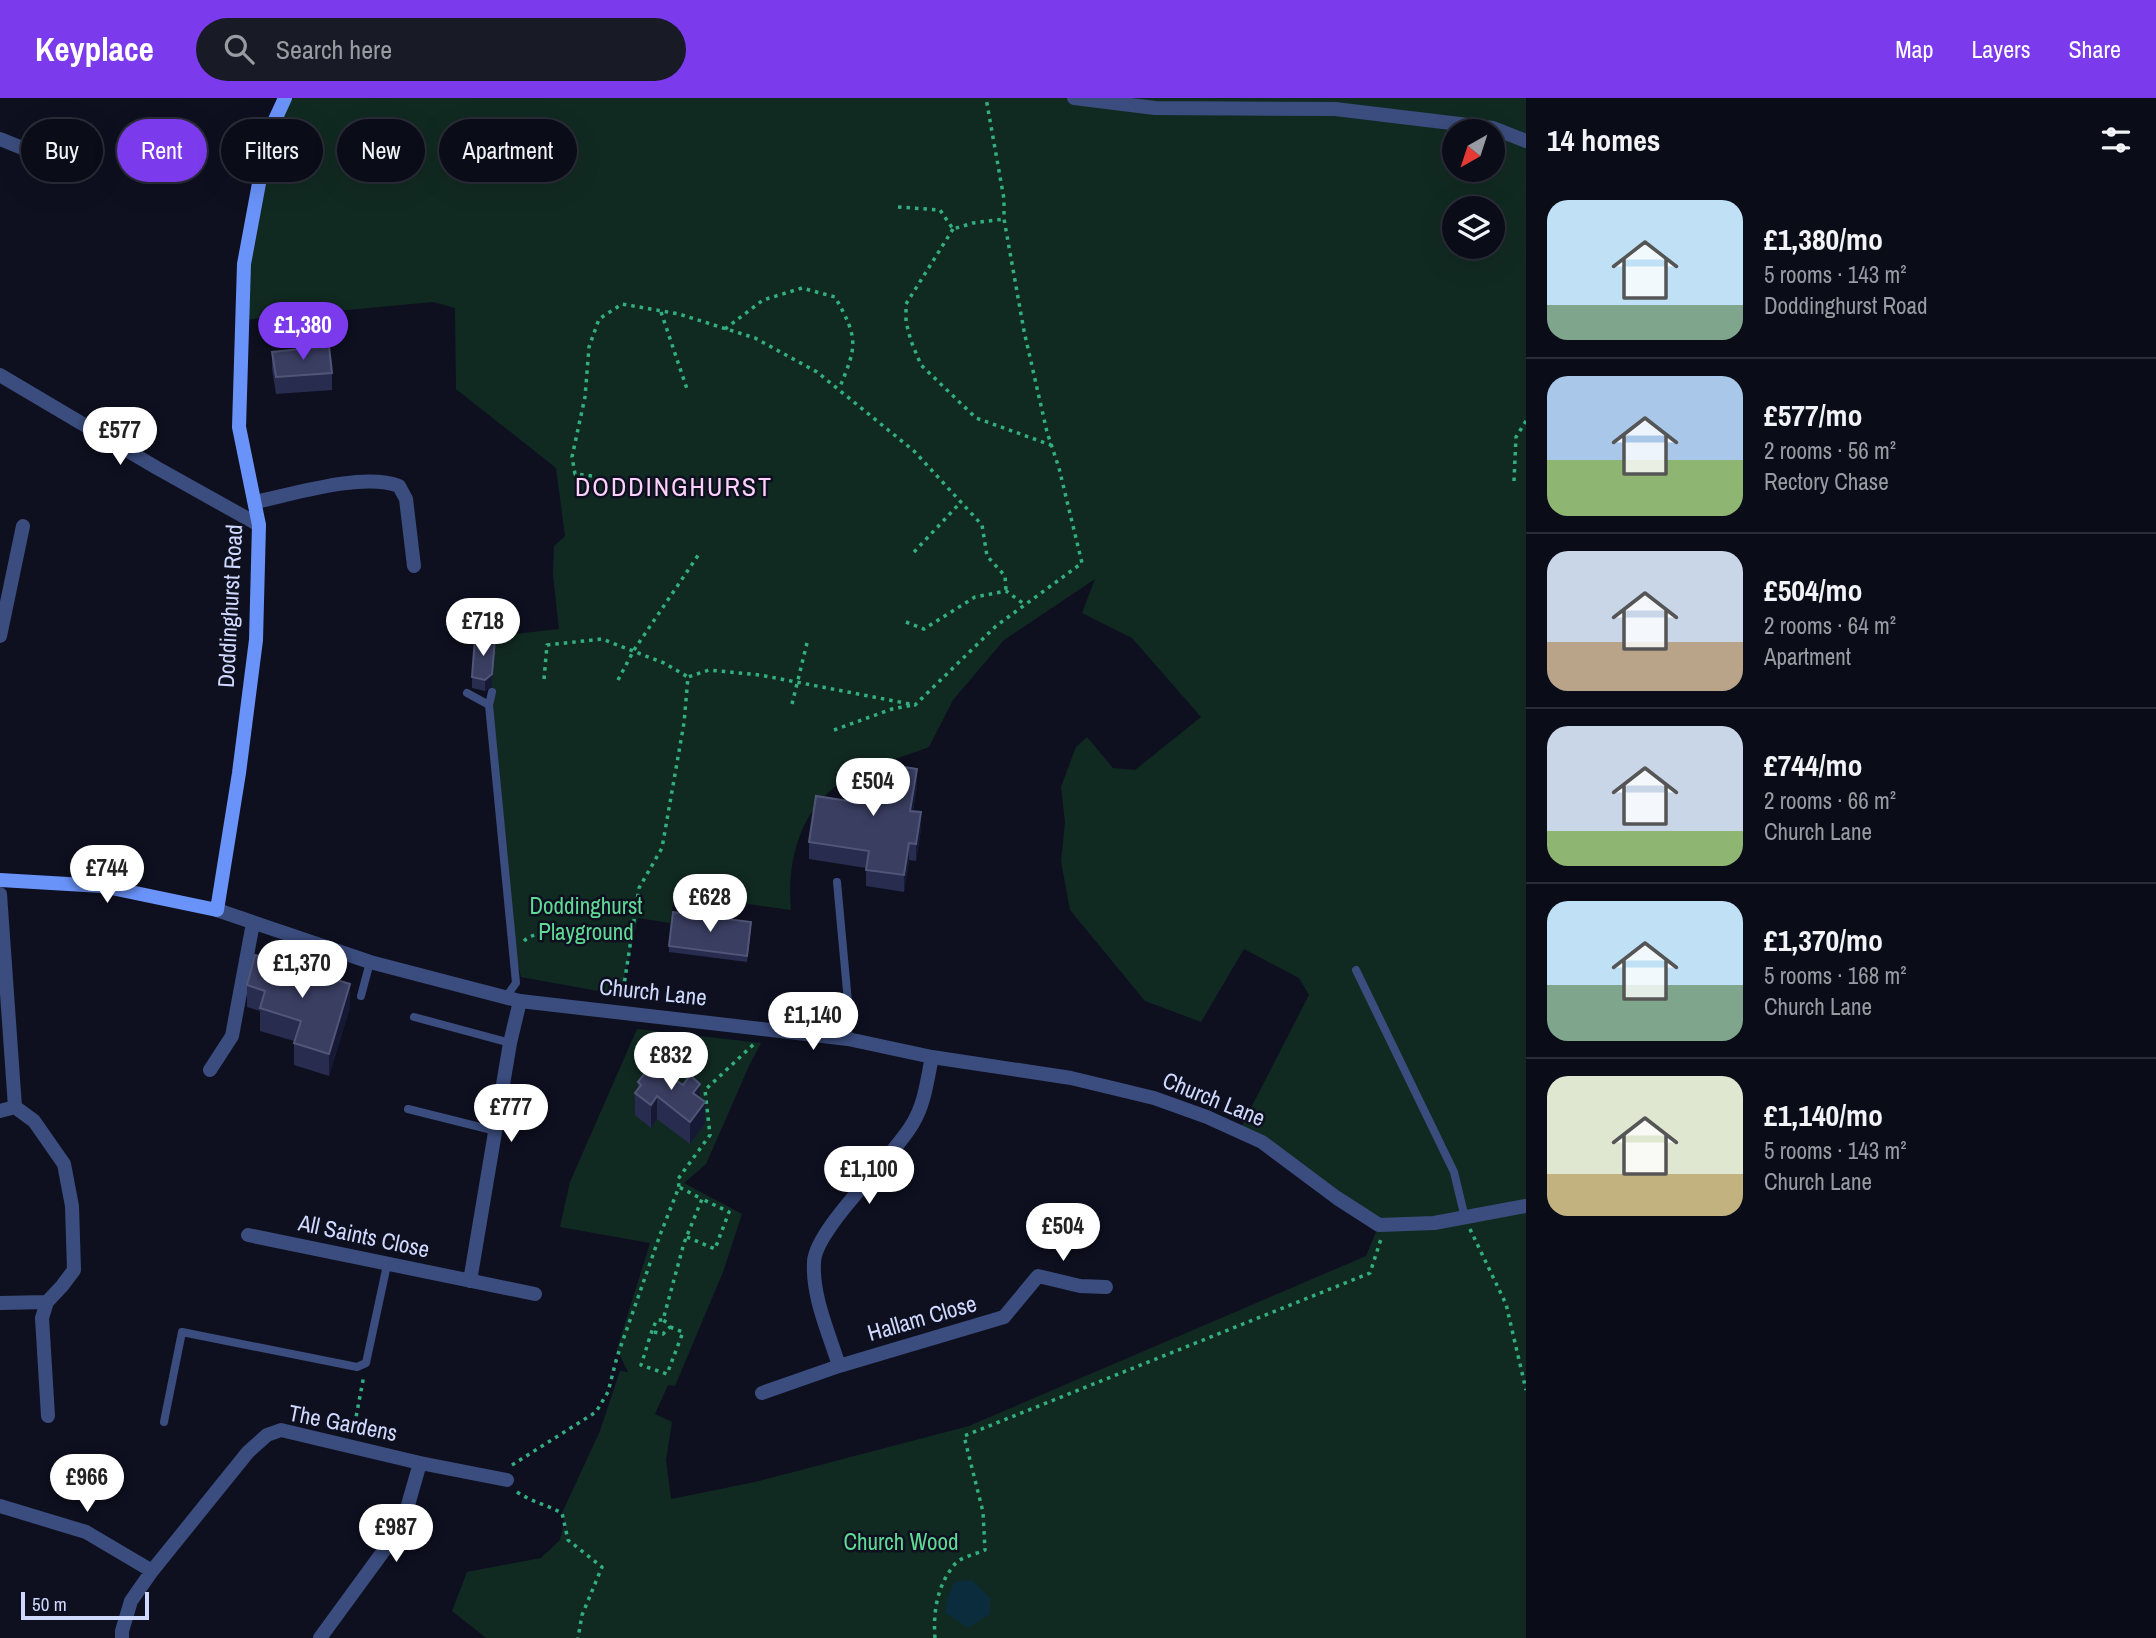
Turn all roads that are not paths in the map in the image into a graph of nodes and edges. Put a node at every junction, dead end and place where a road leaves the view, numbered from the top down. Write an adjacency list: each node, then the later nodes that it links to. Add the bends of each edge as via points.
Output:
1 (285, 98): 8 (street, Doddinghurst Road, via 268,135 244,264 239,427)
2 (1074, 98): 3 (street, via 1155,108)
3 (1322, 104): 5 (street, via 1493,128)
4 (0, 139): 6 (street)
5 (1526, 141)
6 (21, 147)
7 (0, 375): 9 (street)
8 (255, 502): 9 (street, Doddinghurst Road); 11 (street, via 365,481 400,486 406,499)
9 (259, 525): 20 (street, Doddinghurst Road, via 256,640)
10 (23, 526): 12 (street)
11 (414, 566)
12 (5, 588): 13 (street)
13 (0, 636)
14 (492, 692): 16 (lane)
15 (467, 693): 16 (lane)
16 (489, 705): 25 (lane, via 514,951)
17 (0, 880): 20 (street, Church Lane, via 102,886)
18 (837, 881): 27 (lane)
19 (0, 894): 31 (street)
20 (217, 911): 21 (street, Church Lane)
21 (253, 923): 22 (street, Church Lane); 30 (street, via 232,1036)
22 (370, 962): 24 (lane); 25 (street, Church Lane)
23 (1356, 970): 36 (lane, via 1454,1172)
24 (361, 996)
25 (513, 999): 27 (street, Church Lane); 28 (street)
26 (414, 1017): 28 (lane)
27 (848, 1039): 29 (street, Church Lane)
28 (510, 1043): 34 (street)
29 (932, 1057): 36 (street, Church Lane, via 1071,1078 1154,1098 1207,1117 1262,1142 1379,1225); 44 (street, via 922,1105 912,1126 826,1231 813,1259 815,1287)
30 (210, 1070)
31 (15, 1107): 33 (street); 42 (street, via 34,1121 65,1164 72,1206 74,1270)
32 (408, 1109): 34 (lane)
33 (0, 1111)
34 (496, 1131): 39 (street)
35 (1526, 1206): 36 (street, Church Lane)
36 (1465, 1218)
37 (248, 1235): 38 (street, All Saints Close)
38 (387, 1265): 39 (street, All Saints Close); 47 (lane, via 366,1363 357,1367 182,1332)
39 (470, 1281): 41 (street, All Saints Close)
40 (1106, 1287): 44 (street, Hallam Close, via 1038,1276 1004,1317)
41 (535, 1294)
42 (47, 1301): 43 (street); 46 (street, via 42,1339)
43 (0, 1303)
44 (839, 1366): 45 (street, Hallam Close)
45 (762, 1393)
46 (48, 1416)
47 (164, 1422)
48 (420, 1463): 49 (street, The Gardens); 51 (street, The Gardens, via 281,1430 267,1435 248,1452); 53 (street, The Gardens, via 406,1512 385,1549)
49 (499, 1478)
50 (0, 1506): 51 (street, via 86,1532)
51 (152, 1571): 52 (street, The Gardens, via 131,1601)
52 (122, 1638)
53 (320, 1638)

